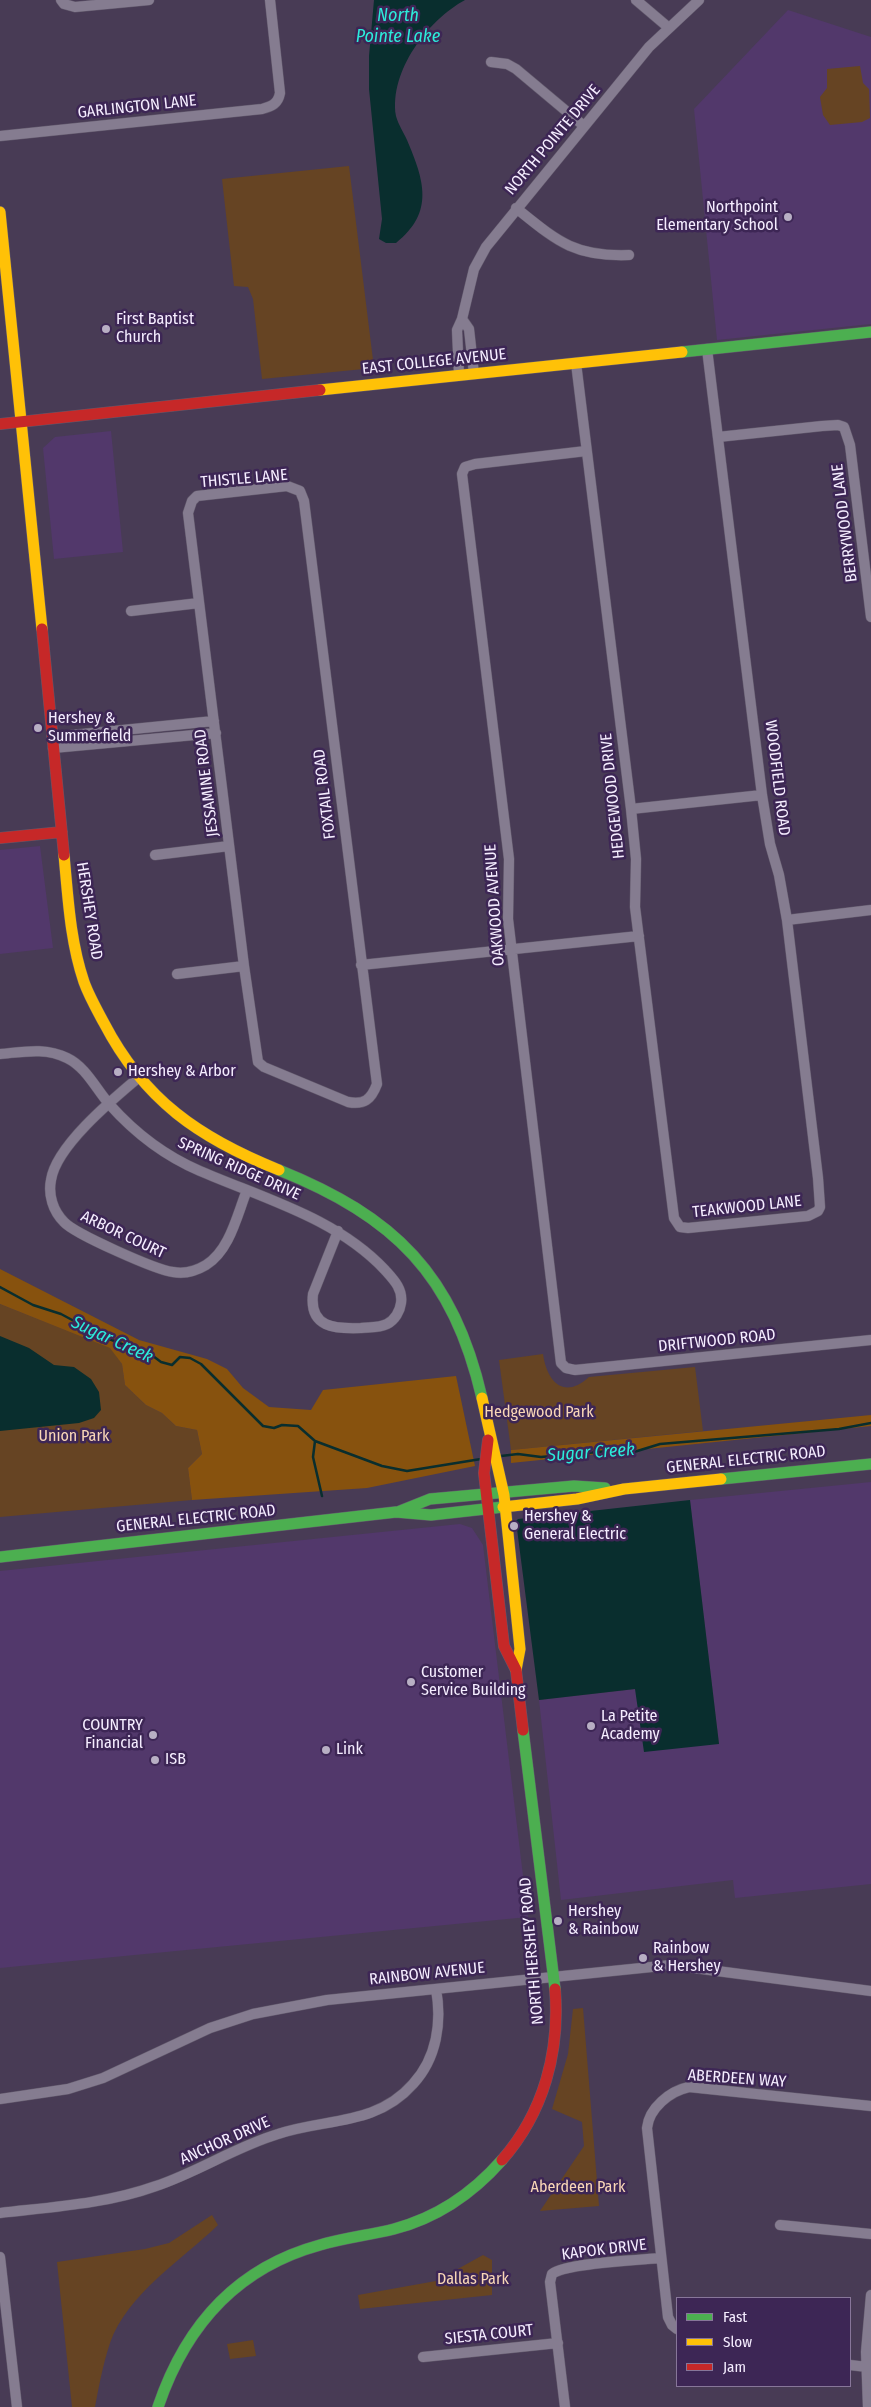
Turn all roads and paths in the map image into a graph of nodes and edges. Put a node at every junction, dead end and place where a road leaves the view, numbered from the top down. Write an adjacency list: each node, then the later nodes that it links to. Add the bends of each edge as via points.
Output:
1 (61, 0): 2 (street, via 75,8)
2 (149, 0)
3 (270, 0): 9 (street, GARLINGTON LANE, via 280,93 276,103 262,109)
4 (636, 0): 6 (street)
5 (699, 0): 6 (street, NORTH POINTE DRIVE)
6 (669, 28): 8 (street, NORTH POINTE DRIVE, via 649,47)
7 (492, 62): 8 (street, via 516,69)
8 (584, 126): 10 (street, NORTH POINTE DRIVE)
9 (0, 136)
10 (516, 208): 12 (street, via 552,238 570,247 605,256); 13 (street, NORTH POINTE DRIVE, via 474,269)
11 (0, 212): 19 (main road, HERSHEY ROAD)
12 (629, 256)
13 (462, 319): 17 (street, via 469,329); 18 (street, NORTH POINTE DRIVE, via 457,330)
14 (871, 332): 15 (main road, EAST COLLEGE AVENUE)
15 (708, 349): 16 (main road, EAST COLLEGE AVENUE); 21 (street, WOODFIELD ROAD)
16 (576, 363): 17 (main road, EAST COLLEGE AVENUE); 22 (street, HEDGEWOOD DRIVE)
17 (474, 374): 18 (main road, EAST COLLEGE AVENUE)
18 (459, 375): 19 (main road, EAST COLLEGE AVENUE)
19 (20, 422): 20 (main road, EAST COLLEGE AVENUE); 32 (main road, HERSHEY ROAD)
20 (0, 424)
21 (718, 437): 27 (street, BERRYWOOD LANE, via 822,426 844,427 850,445); 33 (street, WOODFIELD ROAD)
22 (586, 451): 34 (street, HEDGEWOOD DRIVE); 42 (street, OAKWOOD AVENUE, via 475,464 464,468 462,474 508,860)
23 (300, 491): 24 (street, THISTLE LANE, via 287,486 205,495); 44 (street, FOXTAIL ROAD, via 304,500)
24 (192, 501): 25 (street, JESSAMINE ROAD, via 188,513)
25 (199, 603): 26 (street); 28 (street, JESSAMINE ROAD)
26 (131, 611)
27 (871, 617)
28 (214, 721): 29 (street); 30 (street, JESSAMINE ROAD)
29 (122, 730): 31 (street); 32 (street)
30 (216, 733): 31 (street); 37 (street, JESSAMINE ROAD)
31 (123, 742): 32 (street)
32 (53, 743): 35 (main road, HERSHEY ROAD)
33 (762, 794): 34 (street); 40 (street, WOODFIELD ROAD)
34 (631, 809): 41 (street, HEDGEWOOD DRIVE)
35 (62, 832): 36 (main road); 48 (main road, HERSHEY ROAD, via 72,924 84,983 110,1037)
36 (0, 838)
37 (229, 846): 38 (street); 43 (street, JESSAMINE ROAD)
38 (155, 855)
39 (871, 910): 40 (street)
40 (787, 920): 51 (street, WOODFIELD ROAD, via 821,1201)
41 (639, 936): 42 (street); 52 (street, HEDGEWOOD DRIVE, via 670,1200)
42 (511, 950): 44 (street); 55 (street, OAKWOOD AVENUE, via 560,1363)
43 (244, 966): 45 (street); 47 (street, JESSAMINE ROAD)
44 (361, 966): 47 (street, FOXTAIL ROAD, via 377,1084 367,1101 359,1104 348,1102)
45 (177, 974)
46 (0, 1054): 49 (street, SPRING RIDGE DRIVE, via 38,1050 59,1054 78,1066)
47 (258, 1062)
48 (138, 1078): 49 (street, ARBOR COURT); 56 (main road, HERSHEY ROAD, via 160,1103 203,1135 348,1201 387,1228 429,1273 460,1321 476,1368)
49 (108, 1103): 50 (street, SPRING RIDGE DRIVE, via 160,1150 192,1168); 50 (street, ARBOR COURT, via 94,1116 53,1170 52,1202 70,1227 165,1271 194,1271 220,1252)
50 (247, 1190): 53 (street, SPRING RIDGE DRIVE)
51 (819, 1209): 52 (street, TEAKWOOD LANE, via 808,1216 688,1228)
52 (677, 1224)
53 (338, 1231): 53 (street, SPRING RIDGE DRIVE, via 313,1294 313,1310 322,1323 339,1329 387,1324 401,1305 400,1288 371,1256)
54 (871, 1340): 55 (street, DRIFTWOOD ROAD, via 585,1369)
55 (566, 1368)
56 (489, 1430): 59 (main road, HERSHEY ROAD); 60 (main road, HERSHEY ROAD, via 484,1473)
57 (871, 1464): 58 (main road, GENERAL ELECTRIC ROAD)
58 (624, 1489): 59 (main road, GENERAL ELECTRIC ROAD, via 574,1486); 61 (main road, GENERAL ELECTRIC ROAD, via 577,1499)
59 (503, 1492): 60 (main road, GENERAL ELECTRIC ROAD); 61 (main road, HERSHEY ROAD)
60 (487, 1493): 62 (main road, NORTH HERSHEY ROAD); 63 (main road, GENERAL ELECTRIC ROAD, via 430,1499)
61 (504, 1507): 62 (main road, GENERAL ELECTRIC ROAD); 65 (main road, NORTH HERSHEY ROAD, via 520,1649)
62 (489, 1508): 63 (main road, GENERAL ELECTRIC ROAD, via 431,1515); 65 (main road, NORTH HERSHEY ROAD, via 504,1646)
63 (396, 1512): 64 (main road, GENERAL ELECTRIC ROAD)
64 (0, 1557)
65 (516, 1670): 66 (main road, NORTH HERSHEY ROAD)
66 (554, 1976): 67 (street, RAINBOW AVENUE); 68 (street, RAINBOW AVENUE, via 671,1965); 83 (main road, NORTH HERSHEY ROAD, via 558,2014 547,2079 534,2112 516,2143 496,2168 471,2191 422,2220 378,2234 319,2244 265,2266 240,2282 194,2330 175,2361)
67 (436, 1988): 69 (street, RAINBOW AVENUE, via 326,2000 252,2014 174,2043 102,2078 68,2089); 71 (street, ANCHOR DRIVE, via 438,2025 434,2050 414,2084 382,2108 366,2116 307,2126 262,2139 176,2179 134,2193 87,2203)
68 (871, 1991)
69 (0, 2099)
70 (871, 2106): 75 (street, ABERDEEN WAY, via 697,2087 682,2089 666,2097 651,2116 647,2128)
71 (0, 2213)
72 (780, 2225): 73 (street)
73 (871, 2234)
74 (0, 2257): 82 (street)
75 (661, 2258): 77 (street, ABERDEEN WAY, via 668,2317); 78 (street, KAPOK DRIVE, via 576,2267 552,2274 550,2282)
76 (871, 2295): 81 (street)
77 (676, 2328)
78 (558, 2343): 79 (street, SIESTA COURT); 84 (street)
79 (423, 2357)
80 (851, 2365): 81 (street)
81 (866, 2368): 85 (street)
82 (17, 2407)
83 (158, 2407)
84 (564, 2407)
85 (868, 2407)

